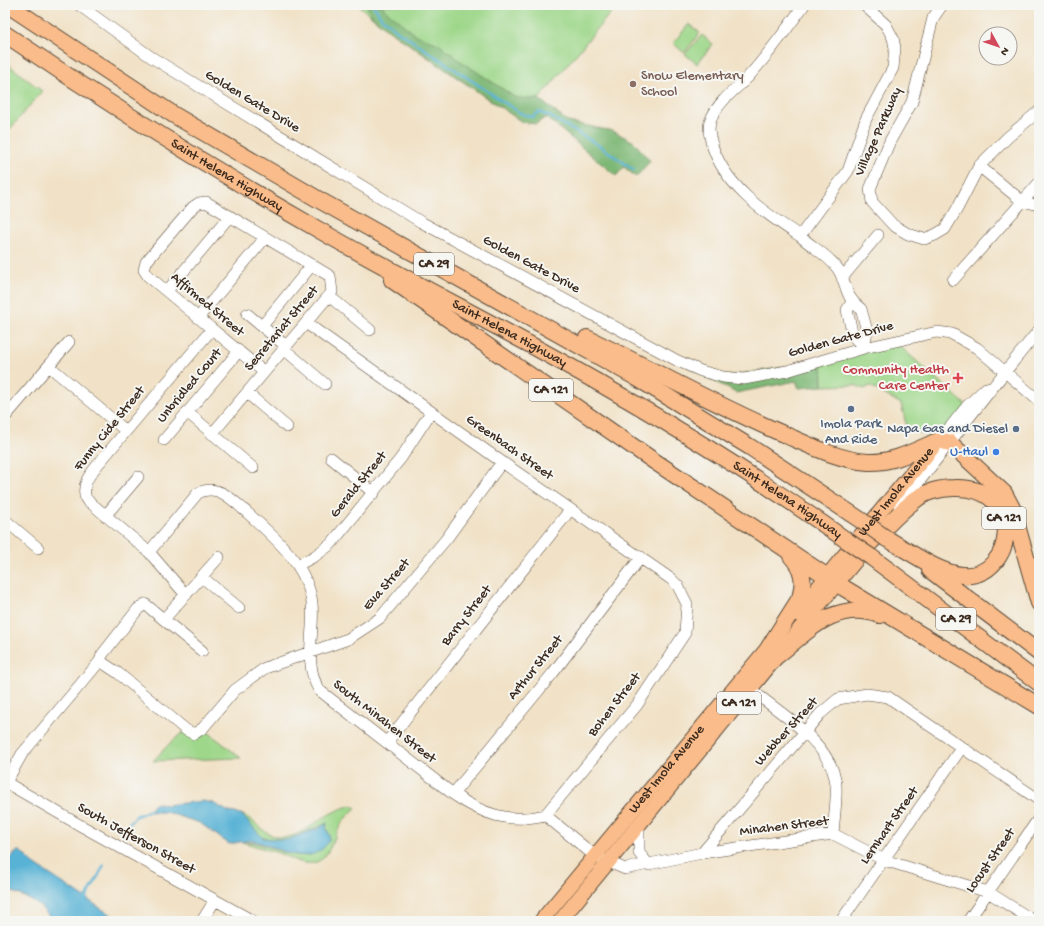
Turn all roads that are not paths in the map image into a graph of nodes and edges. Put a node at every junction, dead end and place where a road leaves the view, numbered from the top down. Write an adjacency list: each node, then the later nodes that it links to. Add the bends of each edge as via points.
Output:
1 (8, 5): 13 (highway, Saint Helena Highway / CA 29, via 174,115)
2 (79, 5): 33 (street, Golden Gate Drive, via 152,57 421,222 678,361 723,377 744,379 787,371)
3 (804, 5): 16 (street, via 773,48 747,78 722,100 711,119 709,134 715,157 731,179 770,216)
4 (864, 5): 16 (street, via 886,25 893,38 893,68 866,119 848,171)
5 (942, 5): 8 (street, Village Parkway, via 933,18 912,102 890,141 870,189 872,202 893,225 908,234 924,239 945,229)
6 (5, 34): 14 (highway, Saint Helena Highway / CA 29, via 159,135)
7 (1039, 111): 8 (street, Village Parkway)
8 (979, 166): 10 (street)
9 (1039, 183): 10 (street)
10 (1022, 200): 11 (street); 21 (street)
11 (1039, 205)
12 (229, 217): 17 (street, Secretariat Street); 19 (street, Secretariat Street, via 206,202 193,207 146,262 144,270); 22 (street)
13 (350, 217): 48 (highway, via 718,405 813,447 852,460 881,461); 57 (highway, Saint Helena Highway / CA 29, bridge, via 666,394)
14 (321, 232): 58 (highway, CA 121); 60 (highway, Saint Helena Highway / CA 29, bridge, via 651,413 768,486 846,540)
15 (878, 235): 20 (street)
16 (800, 236): 20 (street, via 838,269)
17 (265, 238): 18 (street, Secretariat Street); 25 (street)
18 (312, 265): 23 (street, Secretariat Street, via 330,276 332,292); 27 (street)
19 (148, 276): 22 (street, Affirmed Street)
20 (842, 278): 33 (street, via 852,302 861,309 866,331)
21 (953, 280)
22 (167, 291): 25 (street, Affirmed Street)
23 (329, 296): 26 (street, Secretariat Street); 29 (street)
24 (248, 314): 27 (street)
25 (198, 318): 28 (street, Affirmed Street)
26 (306, 323): 32 (street, Secretariat Street); 42 (street, Greenbach Street)
27 (262, 326): 32 (street)
28 (212, 329): 34 (street, Affirmed Street); 45 (street, Funny Cide Street)
29 (370, 330)
30 (1039, 330): 36 (street, West Imola Avenue)
31 (69, 342): 35 (street)
32 (285, 348): 37 (street, Secretariat Street); 38 (street)
33 (864, 348): 36 (street, Golden Gate Drive, via 937,332 952,334 977,348)
34 (239, 351): 37 (street, Affirmed Street); 41 (street, Unbridled Court)
35 (49, 366): 43 (street); 45 (street)
36 (1004, 371): 40 (street, Golden Gate Drive); 48 (street, West Imola Avenue)
37 (264, 372): 39 (street, Secretariat Street)
38 (325, 384)
39 (247, 393): 44 (street); 46 (street, Secretariat Street)
40 (1039, 401)
41 (188, 412): 46 (street); 47 (street, Unbridled Court)
42 (431, 412): 50 (street, Greenbach Street); 53 (street, Gerald Street)
43 (5, 417)
44 (288, 427)
45 (126, 431): 55 (street, Funny Cide Street, via 87,479 83,491 86,500)
46 (212, 434): 51 (street)
47 (164, 440)
48 (945, 442): 60 (street, West Imola Avenue); 66 (main road, West Imola Avenue); 68 (highway, via 993,482 1007,498 1017,521)
49 (331, 458): 53 (street)
50 (502, 462): 54 (street, Greenbach Street); 75 (street, Eva Street, via 447,538 380,618 348,639)
51 (254, 468)
52 (138, 476): 55 (street)
53 (374, 493): 64 (street, Gerald Street, via 330,544)
54 (570, 510): 63 (street, Greenbach Street); 82 (street, Barry Street)
55 (105, 516): 61 (street, Funny Cide Street)
56 (5, 520): 59 (street)
57 (887, 539): 60 (highway, CA 121, via 943,570 972,575 996,561 1003,547 1006,524 996,503 984,493 967,488 947,488 914,500); 76 (highway, Saint Helena Highway / CA 29)
58 (781, 546): 66 (highway); 74 (highway, CA 121, via 801,570 804,584 800,598)
59 (38, 548)
60 (870, 550): 66 (main road, West Imola Avenue / CA 121); 78 (highway, Saint Helena Highway / CA 29)
61 (149, 552): 64 (street, South Minahen Street, via 198,493 217,490 262,526); 67 (street, Funny Cide Street)
62 (219, 557): 65 (street)
63 (641, 557): 69 (street, Greenbach Street, via 671,579 681,590); 85 (street, Arthur Street, via 553,673)
64 (298, 565): 75 (street, South Minahen Street, via 312,603)
65 (202, 577): 67 (street); 70 (street)
66 (832, 580): 72 (highway); 74 (main road, West Imola Avenue / CA 121)
67 (186, 595): 71 (street)
68 (1039, 603)
69 (687, 604): 87 (street, Bohen Street, via 685,633 675,650 637,705)
70 (239, 608)
71 (164, 619): 73 (street); 77 (street, via 145,604 138,609 106,649)
72 (904, 624): 74 (highway, via 874,612 853,609 830,615); 80 (highway)
73 (202, 651)
74 (774, 651): 79 (main road, West Imola Avenue / CA 121); 92 (main road, West Imola Avenue / CA 121)
75 (310, 653): 77 (street, Eva Street, via 265,668 235,690 204,728 194,734); 82 (street, South Minahen Street, via 313,680 319,690)
76 (1039, 653)
77 (100, 661): 84 (street, via 22,754)
78 (1039, 683)
79 (750, 689): 81 (street); 89 (main road, West Imola Avenue / CA 121)
80 (1039, 706)
81 (805, 733): 83 (street, Webber Street, via 820,714 838,699 867,694 888,697); 90 (street, via 822,749 834,772 836,801); 91 (street, Webber Street)
82 (387, 742): 85 (street, South Minahen Street)
83 (962, 747): 86 (street, Webber Street); 93 (street, Lernhart Street)
84 (5, 783): 97 (street, South Jefferson Street)
85 (452, 794): 87 (street, South Minahen Street, via 485,814 501,818 534,818)
86 (1039, 800)
87 (545, 815): 92 (street)
88 (1039, 818): 96 (street, Locust Street)
89 (638, 826): 94 (main road, West Imola Avenue / CA 121); 95 (street, via 639,853)
90 (833, 834): 91 (street, Minahen Street); 93 (street, Minahen Street)
91 (702, 853): 95 (street, Minahen Street)
92 (595, 856): 94 (street, Minahen Street); 100 (main road, West Imola Avenue / CA 121)
93 (884, 860): 96 (street, Minahen Street); 102 (street, Lernhart Street)
94 (608, 863): 95 (street, Minahen Street, via 625,869); 101 (main road, West Imola Avenue / CA 121)
95 (648, 865)
96 (988, 892): 103 (street, Locust Street); 104 (street, Minahen Street)
97 (215, 900): 98 (street); 99 (street, South Jefferson Street)
98 (202, 921)
99 (253, 921)
100 (541, 921)
101 (560, 921)
102 (841, 921)
103 (968, 921)
104 (1034, 921)

